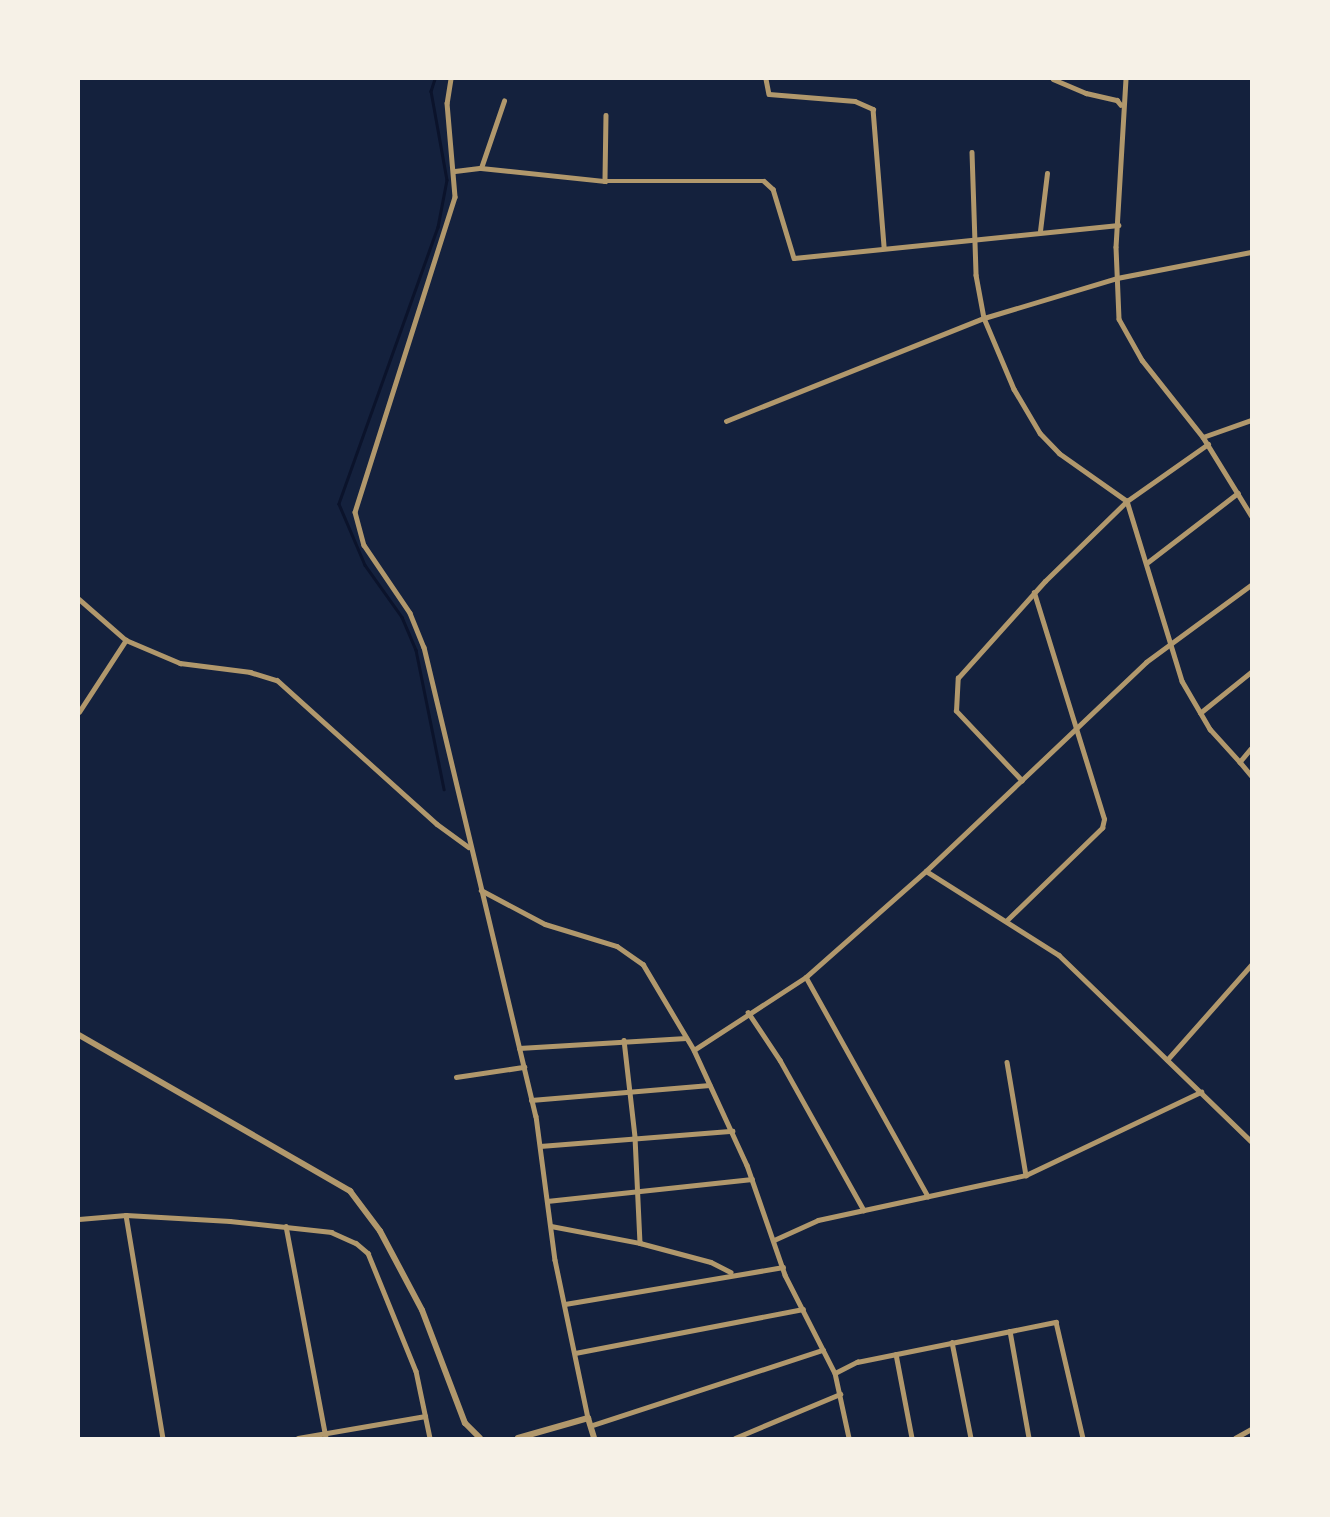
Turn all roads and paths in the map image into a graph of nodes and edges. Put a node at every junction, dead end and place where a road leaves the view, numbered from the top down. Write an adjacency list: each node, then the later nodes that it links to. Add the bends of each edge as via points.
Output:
1 (451, 79): 10 (street, via 447,103)
2 (766, 79): 16 (street, via 769,94 855,101 873,109)
3 (1053, 79): 6 (street)
4 (1126, 79): 6 (street)
5 (503, 101): 9 (street)
6 (1121, 105): 13 (street, via 1125,140)
7 (607, 115): 12 (street)
8 (972, 152): 15 (street)
9 (481, 168): 10 (street); 12 (street)
10 (455, 171): 41 (street, via 450,215 355,512 364,545 410,613 424,647)
11 (1047, 173): 14 (street)
12 (605, 181): 16 (street, via 764,181 773,189 794,258)
13 (1118, 225): 14 (street); 18 (street)
14 (1040, 230): 15 (street)
15 (974, 239): 16 (street); 19 (street)
16 (884, 247)
17 (1251, 253): 18 (street)
18 (1117, 278): 19 (street); 22 (street, via 1119,319 1142,360)
19 (984, 318): 21 (street); 25 (street, via 1014,389 1040,433 1059,453)
20 (1251, 420): 22 (street)
21 (726, 421)
22 (1203, 437): 23 (street)
23 (1208, 444): 24 (street); 25 (street)
24 (1238, 493): 26 (street); 27 (street)
25 (1127, 501): 27 (street); 29 (street)
26 (1251, 515)
27 (1148, 562): 32 (street)
28 (1251, 586): 32 (street)
29 (1034, 593): 36 (street); 40 (street, via 958,678 954,694 956,711)
30 (79, 599): 31 (street)
31 (126, 640): 34 (street); 41 (street, via 180,663 277,680 437,824)
32 (1169, 642): 35 (street, via 1182,681); 36 (street)
33 (1251, 672): 35 (street)
34 (79, 712)
35 (1200, 713): 38 (street)
36 (1076, 728): 40 (street); 44 (street, via 1104,820 1102,828)
37 (1251, 749): 38 (street)
38 (1240, 762): 39 (street)
39 (1251, 775)
40 (1022, 780): 42 (street)
41 (471, 848): 43 (street)
42 (926, 871): 44 (street); 46 (street)
43 (481, 890): 49 (street, via 545,924 631,954 643,964); 51 (street)
44 (1006, 921): 53 (street, via 1059,955)
45 (1251, 965): 53 (street)
46 (806, 977): 47 (street); 68 (street)
47 (748, 1012): 52 (street); 70 (street)
48 (79, 1035): 95 (street, via 350,1191 380,1231 422,1310 465,1423)
49 (687, 1038): 50 (street); 52 (street)
50 (624, 1040): 51 (street); 58 (street)
51 (519, 1048): 55 (street)
52 (694, 1050): 57 (street)
53 (1167, 1060): 59 (street)
54 (1007, 1062): 65 (street)
55 (524, 1067): 56 (street); 60 (street)
56 (456, 1077)
57 (709, 1085): 58 (street); 61 (street)
58 (629, 1091): 60 (street); 62 (street)
59 (1201, 1092): 63 (street); 65 (street)
60 (531, 1100): 64 (street)
61 (732, 1130): 62 (street); 66 (street)
62 (635, 1137): 64 (street); 67 (street)
63 (1251, 1141)
64 (540, 1146): 69 (street)
65 (1026, 1175): 68 (street)
66 (752, 1179): 67 (street); 75 (street)
67 (638, 1192): 69 (street); 76 (street)
68 (928, 1196): 70 (street)
69 (547, 1201): 74 (street)
70 (864, 1210): 75 (street, via 818,1220)
71 (126, 1215): 72 (street); 73 (street); 92 (street)
72 (79, 1219)
73 (286, 1226): 88 (street, via 331,1233 368,1253 416,1371); 91 (street)
74 (551, 1226): 76 (street); 79 (street)
75 (774, 1240): 77 (street)
76 (640, 1243): 78 (street)
77 (783, 1267): 78 (street); 80 (street)
78 (732, 1272): 79 (street)
79 (565, 1304): 84 (street)
80 (803, 1309): 83 (street); 84 (street)
81 (1010, 1331): 82 (street); 102 (street); 103 (street, via 1056,1322)
82 (952, 1342): 85 (street); 101 (street)
83 (823, 1350): 86 (street); 89 (street)
84 (576, 1353): 89 (street)
85 (896, 1354): 86 (street, via 857,1362); 100 (street)
86 (835, 1373): 87 (street)
87 (840, 1394): 98 (street); 99 (street)
88 (425, 1416): 91 (street); 94 (street)
89 (589, 1422): 96 (street); 97 (street)
90 (1251, 1429): 104 (street)
91 (326, 1436): 93 (street)
92 (163, 1438)
93 (298, 1438)
94 (430, 1438)
95 (480, 1438)
96 (518, 1438)
97 (594, 1438)
98 (735, 1438)
99 (849, 1438)
100 (912, 1438)
101 (971, 1438)
102 (1030, 1438)
103 (1083, 1438)
104 (1235, 1438)

